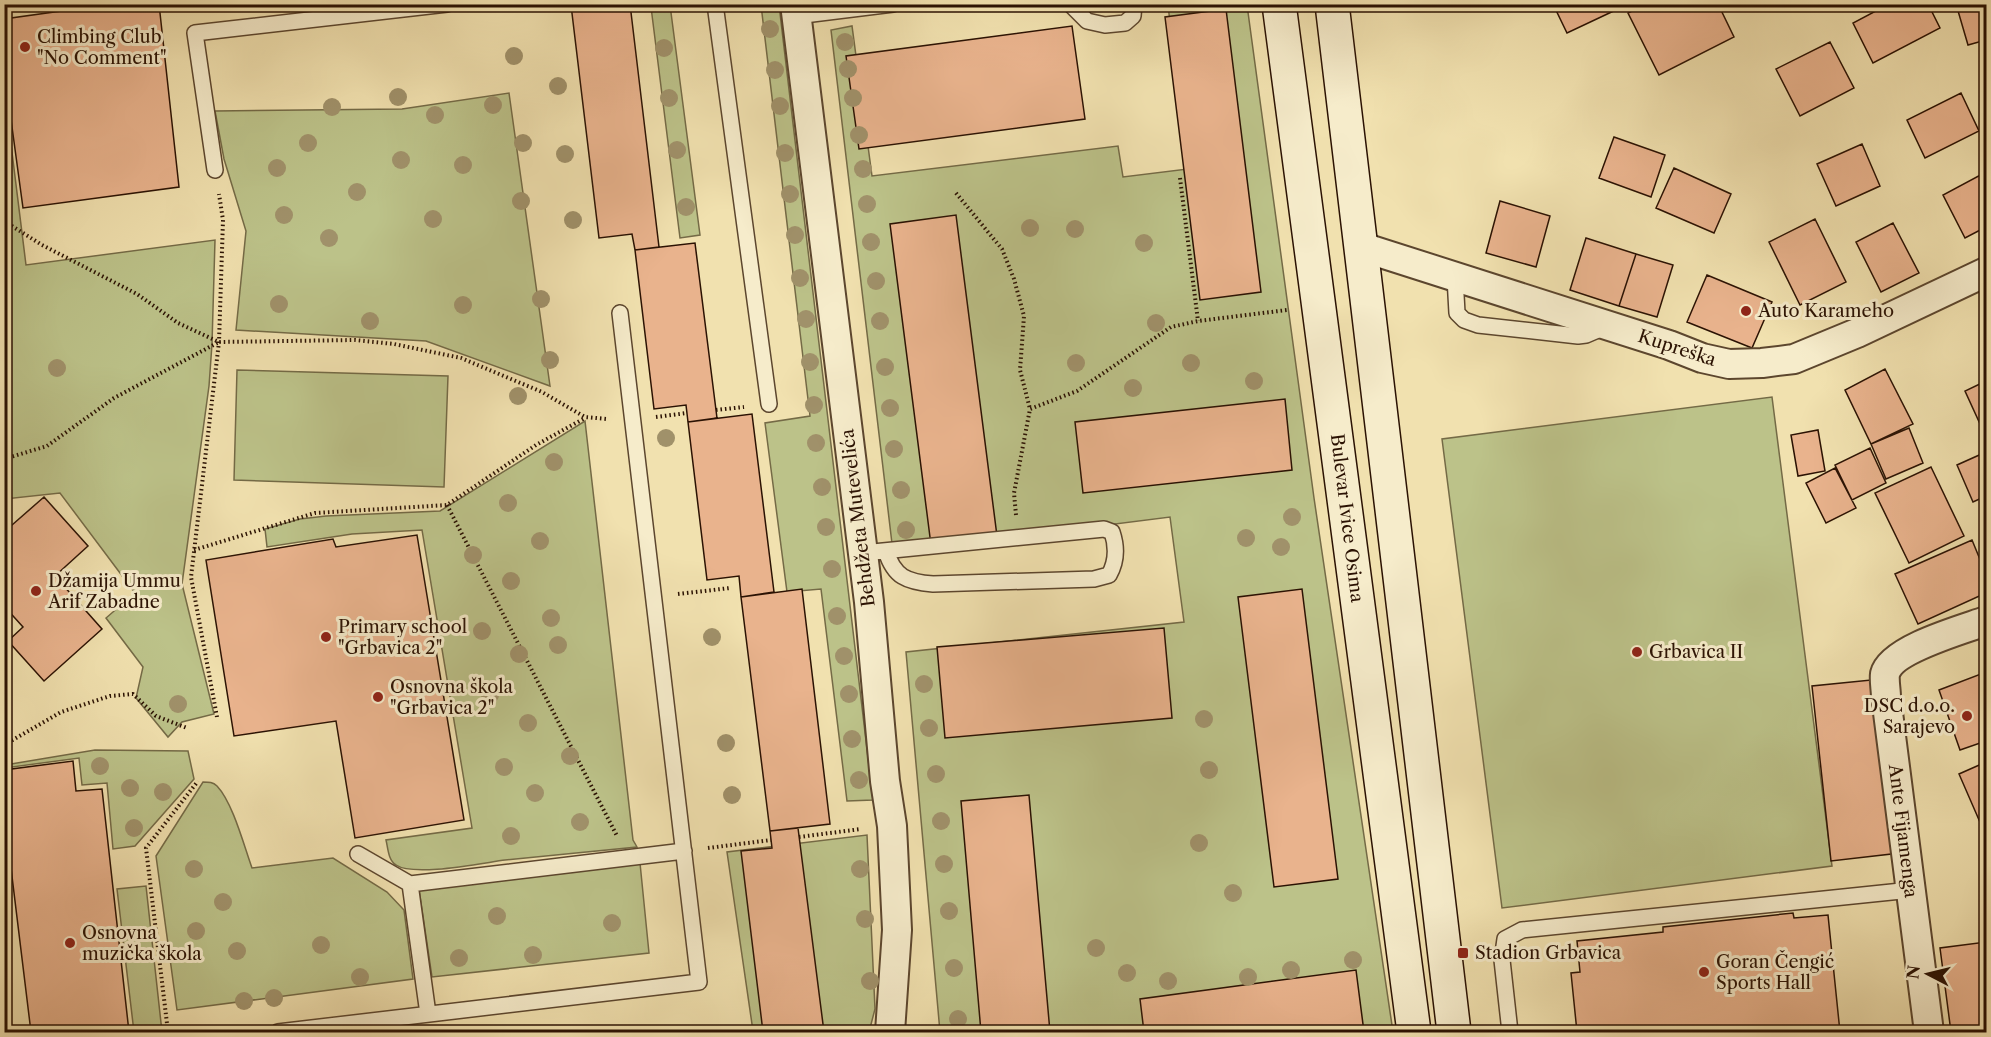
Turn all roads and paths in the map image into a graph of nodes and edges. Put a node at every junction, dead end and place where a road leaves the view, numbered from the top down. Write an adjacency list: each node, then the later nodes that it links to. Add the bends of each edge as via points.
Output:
1 (447, 4): 9 (lane, via 195,33)
2 (715, 4): 21 (lane)
3 (893, 4): 8 (lane)
4 (1070, 4): 5 (lane, via 1087,21 1105,25 1125,23 1132,16)
5 (1134, 4)
6 (1279, 4): 49 (main road, Bulevar Ivice Osima)
7 (1332, 4): 13 (main road)
8 (795, 10): 29 (street, Behdžeta Mutevelića)
9 (215, 170): 20 (path, via 224,220)
10 (1180, 178): 18 (path)
11 (956, 193): 22 (path, via 1002,249 1014,279 1024,316 1020,370)
12 (4, 221): 20 (path, via 136,294 178,323)
13 (1362, 247): 15 (street, Kupreška); 50 (main road)
14 (1986, 272): 19 (street, Kupreška, via 1794,359 1729,364)
15 (1455, 277): 19 (street, Kupreška); 19 (lane, via 1457,313 1478,325 1578,336)
16 (1294, 310): 18 (path)
17 (620, 313): 24 (lane)
18 (1198, 321): 22 (path, via 1171,327 1077,391)
19 (1607, 326)
20 (219, 342): 23 (path, via 355,340 405,346 461,358 542,392); 25 (path, via 114,398 47,446); 28 (path)
21 (769, 404)
22 (1030, 409): 27 (path, via 1014,493)
23 (585, 417): 24 (path); 26 (path)
24 (632, 420): 31 (lane)
25 (4, 459)
26 (447, 505): 28 (path, via 315,513); 42 (path)
27 (1018, 539): 29 (lane); 29 (lane, via 1109,530 1114,538 1114,566 1110,575 1094,579 925,583 901,576)
28 (194, 550): 33 (path, via 191,577)
29 (874, 552): 37 (street, Behdžeta Mutevelića, via 885,780)
30 (730, 588): 31 (path)
31 (654, 597): 40 (lane)
32 (1986, 621): 44 (street, Ante Fijamenga, via 1937,638 1893,660 1885,674)
33 (217, 717)
34 (187, 728): 35 (path, via 156,716 134,694 110,696 61,712)
35 (4, 746)
36 (198, 781): 46 (path, via 146,848)
37 (892, 826): 38 (path); 48 (street, Behdžeta Mutevelića, via 897,930)
38 (799, 837)
39 (771, 840): 40 (path)
40 (684, 851): 42 (lane); 45 (lane, via 699,982)
41 (358, 854): 43 (lane)
42 (628, 858): 43 (lane)
43 (410, 884): 45 (lane)
44 (1911, 890): 51 (lane, via 1522,930 1505,939 1503,949); 52 (street, Ante Fijamenga)
45 (428, 1014): 47 (lane)
46 (168, 1032)
47 (278, 1032)
48 (890, 1032)
49 (1414, 1032)
50 (1454, 1032)
51 (1510, 1032)
52 (1929, 1032)

